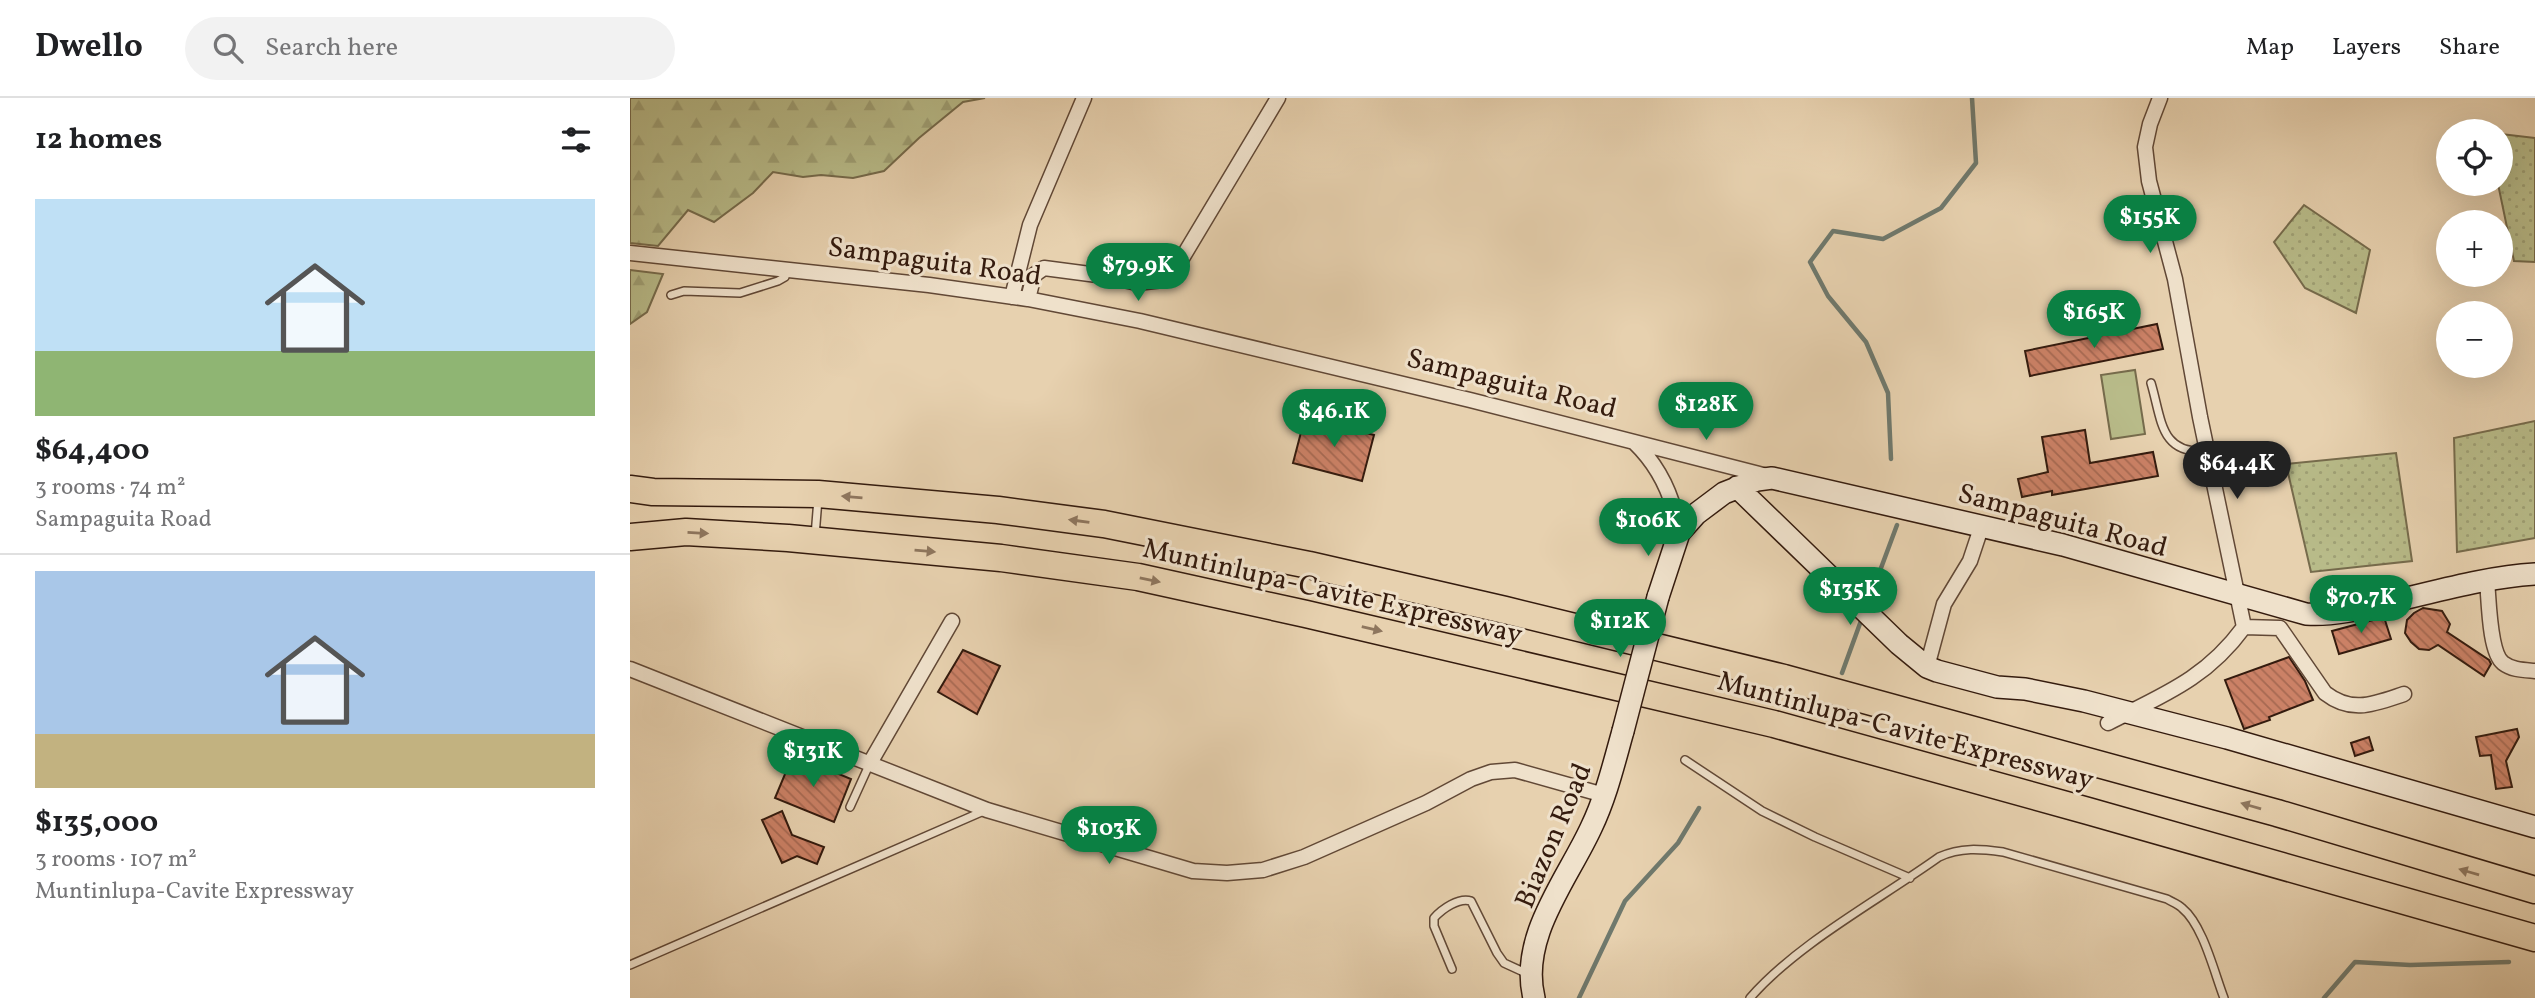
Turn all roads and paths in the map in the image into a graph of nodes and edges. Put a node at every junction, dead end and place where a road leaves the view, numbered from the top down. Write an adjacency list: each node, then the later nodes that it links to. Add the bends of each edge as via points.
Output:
1 (1084, 98): 7 (street, via 1030,225)
2 (1278, 98): 8 (street, via 1172,275 1138,283 1044,268 1034,275)
3 (2160, 98): 11 (street, via 2145,147 2149,181 2175,279)
4 (630, 253): 5 (street, Sampaguita Road)
5 (788, 269): 6 (lane, via 778,281 740,293 684,291); 7 (street, Sampaguita Road)
6 (671, 295)
7 (1012, 297): 8 (street, Sampaguita Road)
8 (1028, 299): 10 (street, Sampaguita Road)
9 (2151, 383): 11 (lane, via 2170,442 2182,450)
10 (1631, 440): 12 (street, Sampaguita Road); 17 (street, via 1662,479 1676,510)
11 (2207, 451): 22 (street)
12 (1772, 478): 13 (street, Biazon Road); 16 (street, Sampaguita Road)
13 (1737, 487): 17 (street, Biazon Road, via 1712,501); 27 (street)
14 (630, 489): 15 (highway, Muntinlupa-Cavite Expressway)
15 (818, 494): 19 (lane); 40 (highway, Muntinlupa-Cavite Expressway, one-way to 15, via 2059,752 1505,610 1104,524)
16 (1982, 525): 22 (street, Sampaguita Road); 27 (street, via 1970,561 1944,604)
17 (1679, 533): 35 (street, Biazon Road, bridge)
18 (630, 537): 19 (highway, Muntinlupa-Cavite Expressway, one-way to 19, via 686,532)
19 (815, 541): 41 (highway, Muntinlupa-Cavite Expressway, one-way to 41, via 1001,558 1138,577 1332,620 1774,724)
20 (2535, 574): 21 (street, Sampaguita Road)
21 (2487, 581): 23 (street, Sampaguita Road, via 2318,615); 29 (street, via 2494,649 2500,662 2514,670)
22 (2239, 594): 23 (street, Sampaguita Road); 25 (street)
23 (2291, 609): 26 (street)
24 (952, 621): 34 (street)
25 (2244, 627): 26 (street); 31 (street, via 2227,651 2192,680)
26 (2280, 628): 30 (street, via 2333,700 2360,706)
27 (1927, 667): 31 (street, via 1997,687)
28 (630, 669): 34 (street)
29 (2535, 671)
30 (2404, 694)
31 (2128, 713): 32 (street); 38 (street)
32 (2108, 723)
33 (1685, 760): 39 (lane, via 1787,824)
34 (870, 763): 36 (lane); 37 (street)
35 (1604, 795): 37 (street, via 1515,770 1491,772 1304,857 1263,870 1227,873 1193,871 1154,861); 44 (street, Biazon Road, via 1536,941)
36 (850, 807)
37 (987, 810): 42 (lane)
38 (2535, 827)
39 (1910, 878): 46 (lane, via 1799,954); 47 (lane, via 1954,850 1979,848 2167,899 2192,920)
40 (2535, 890)
41 (2535, 938)
42 (630, 965)
43 (1452, 969): 44 (lane, via 1434,918 1467,899 1504,963)
44 (1532, 976): 45 (street, Biazon Road)
45 (1534, 998)
46 (1750, 998)
47 (2224, 998)

